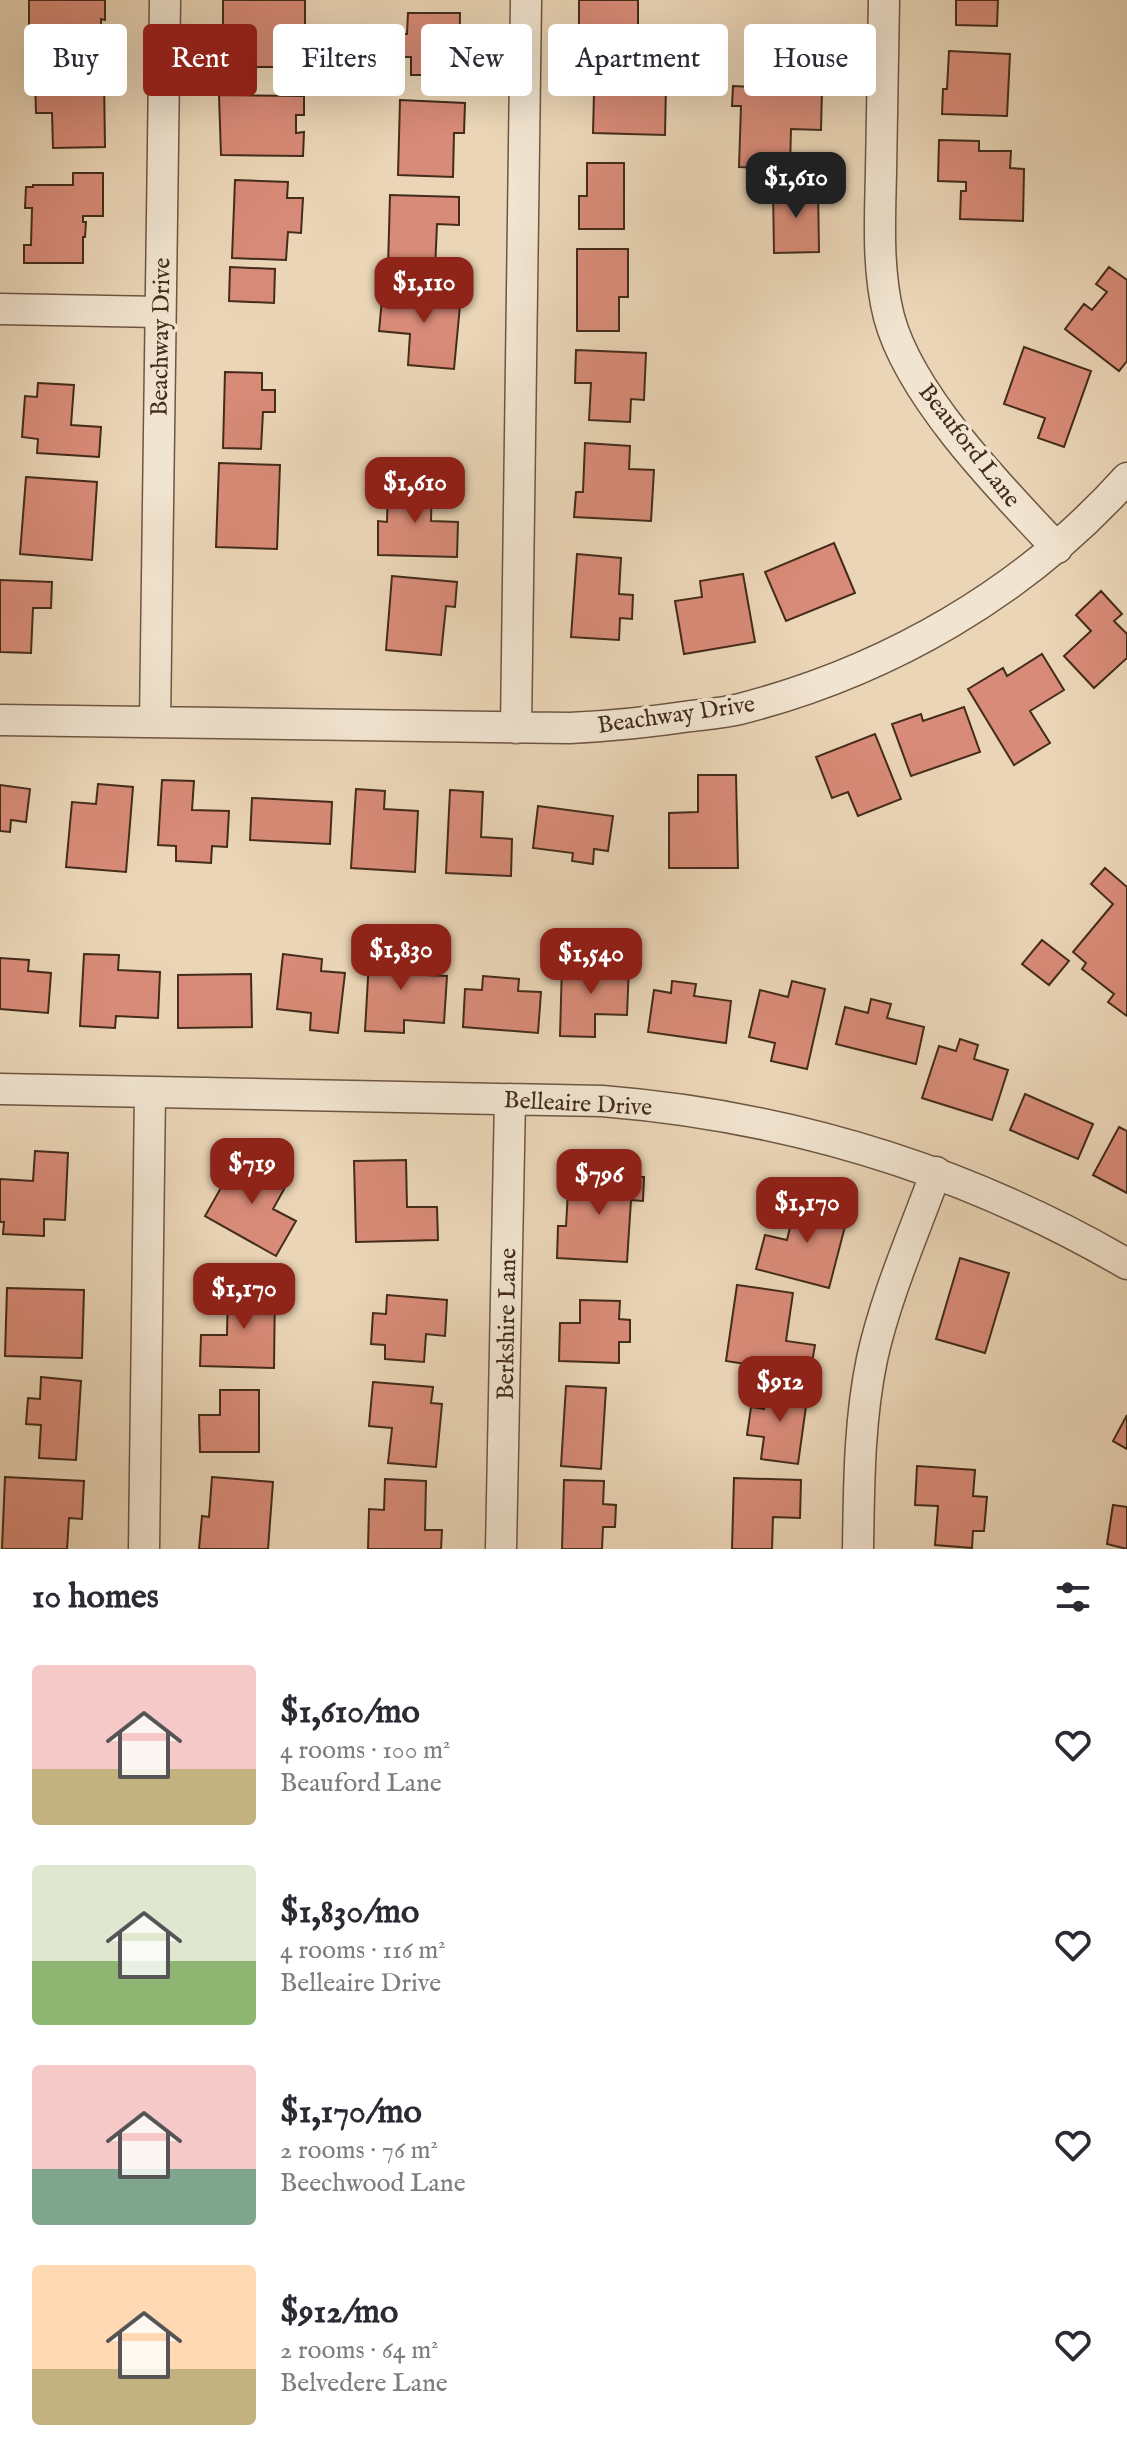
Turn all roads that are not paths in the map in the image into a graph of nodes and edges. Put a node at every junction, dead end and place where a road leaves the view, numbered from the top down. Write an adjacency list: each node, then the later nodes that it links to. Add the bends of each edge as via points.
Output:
1 (165, 0): 5 (street, Beachway Drive)
2 (526, 0): 10 (street)
3 (884, 0): 7 (street, Beauford Lane, via 880,232 890,319 920,384 941,414)
4 (0, 309): 5 (street)
5 (160, 312): 9 (street, Beachway Drive)
6 (1127, 478): 7 (street, Beachway Drive)
7 (1057, 548): 10 (street, Beachway Drive, via 948,625 826,682 738,710 632,725)
8 (0, 720): 9 (street, Beachway Drive)
9 (155, 722): 10 (street, Beachway Drive)
10 (516, 728)
11 (0, 1089): 12 (street, Belleaire Drive)
12 (150, 1092): 13 (street, Belleaire Drive); 16 (street)
13 (510, 1099): 14 (street, Belleaire Drive, via 602,1101 742,1118); 17 (street, Berkshire Lane)
14 (936, 1172): 15 (street, Belleaire Drive, via 1012,1204); 18 (street, via 872,1359 863,1419)
15 (1127, 1264)
16 (144, 1549)
17 (501, 1549)
18 (858, 1549)

